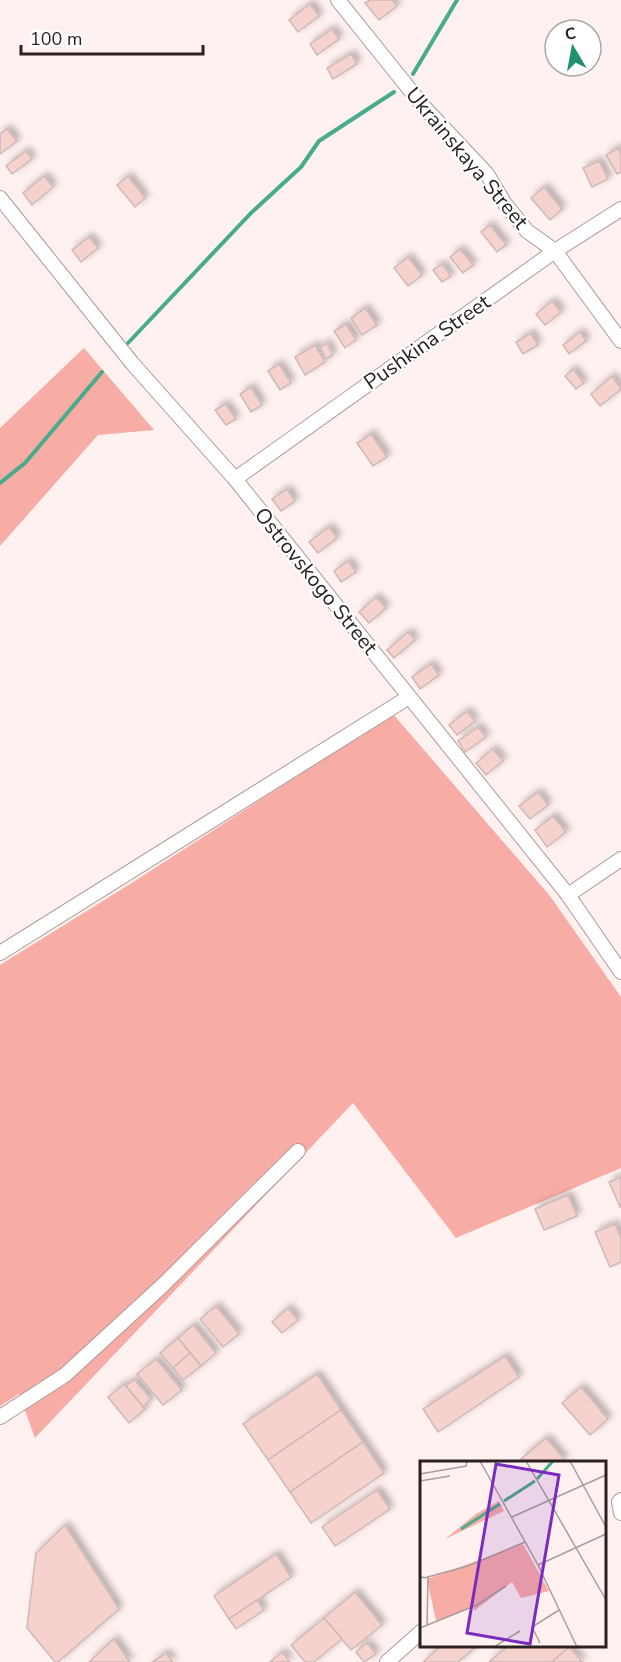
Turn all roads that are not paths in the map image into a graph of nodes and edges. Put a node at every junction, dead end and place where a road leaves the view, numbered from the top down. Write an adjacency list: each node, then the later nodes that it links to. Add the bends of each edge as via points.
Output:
1 (338, 0): 4 (street, Ukrainskaya Street, via 423,106 487,174 527,231)
2 (0, 198): 6 (street, Ostrovskogo Street, via 132,363)
3 (621, 209): 4 (street, Pushkina Street)
4 (555, 251): 5 (street, Ukrainskaya Street); 6 (street, Pushkina Street)
5 (621, 341)
6 (235, 479): 7 (street, Ostrovskogo Street)
7 (409, 697): 9 (street, Ostrovskogo Street); 10 (street)
8 (621, 859): 9 (street)
9 (568, 895): 11 (street, Ostrovskogo Street)
10 (0, 953)
11 (621, 972)
12 (298, 1151): 13 (street, via 163,1285 64,1375)
13 (0, 1417)
14 (621, 1500): 15 (street)
15 (621, 1513)
16 (420, 1633): 17 (street)
17 (387, 1662)

